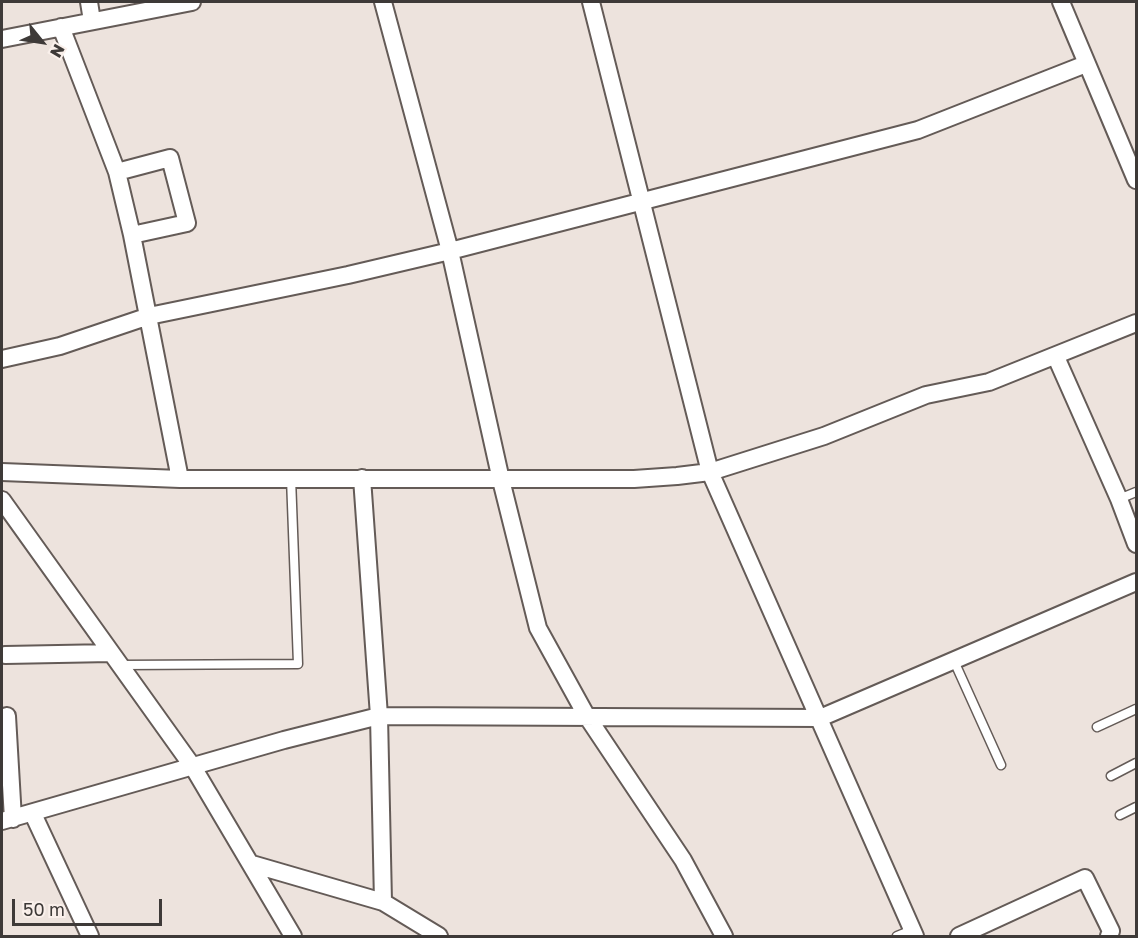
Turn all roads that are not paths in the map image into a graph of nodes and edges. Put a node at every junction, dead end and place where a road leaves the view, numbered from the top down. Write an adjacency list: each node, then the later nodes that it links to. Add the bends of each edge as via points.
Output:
1 (89, 2): 6 (street)
2 (192, 2): 6 (street)
3 (383, 2): 14 (street)
4 (591, 2): 12 (street)
5 (1061, 2): 9 (street)
6 (92, 21): 7 (street)
7 (61, 27): 8 (street); 10 (street)
8 (2, 39)
9 (1086, 64): 11 (street); 12 (street, via 918,130)
10 (117, 172): 13 (street); 13 (street, via 170,158 187,223)
11 (1137, 180)
12 (640, 202): 14 (street); 20 (street)
13 (132, 235): 15 (street)
14 (450, 252): 15 (street); 24 (street)
15 (149, 316): 18 (street, via 60,346); 23 (street)
16 (1137, 323): 17 (street)
17 (1056, 357): 20 (street, via 989,382 926,395 824,436); 26 (street)
18 (2, 359)
19 (2, 472): 23 (street)
20 (710, 472): 24 (street, via 634,479); 37 (street)
21 (291, 478): 22 (street); 23 (street); 31 (lane, via 298,664)
22 (362, 478): 24 (street); 36 (street)
23 (180, 479)
24 (501, 480): 34 (street, via 538,628)
25 (1137, 492): 26 (lane)
26 (1119, 499): 28 (street)
27 (2, 500): 31 (street)
28 (1137, 544)
29 (1137, 582): 32 (street)
30 (5, 655): 31 (street)
31 (115, 659): 41 (street)
32 (954, 661): 37 (street); 40 (lane)
33 (1137, 709): 38 (lane)
34 (586, 715): 36 (street); 37 (street); 53 (street, via 683,860)
35 (7, 716): 46 (street)
36 (379, 716): 41 (street); 48 (street)
37 (820, 718): 49 (street)
38 (1097, 727)
39 (1137, 763): 42 (lane)
40 (1001, 765)
41 (193, 767): 44 (street); 47 (street)
42 (1111, 776)
43 (1137, 807): 45 (lane)
44 (33, 814): 46 (street); 50 (street)
45 (1120, 815)
46 (7, 820)
47 (252, 864): 48 (street); 51 (street)
48 (383, 902): 52 (street)
49 (908, 934)
50 (90, 936)
51 (293, 936)
52 (440, 936)
53 (724, 936)
54 (959, 936): 55 (street, via 1085,878 1111,931)
55 (1109, 936)

